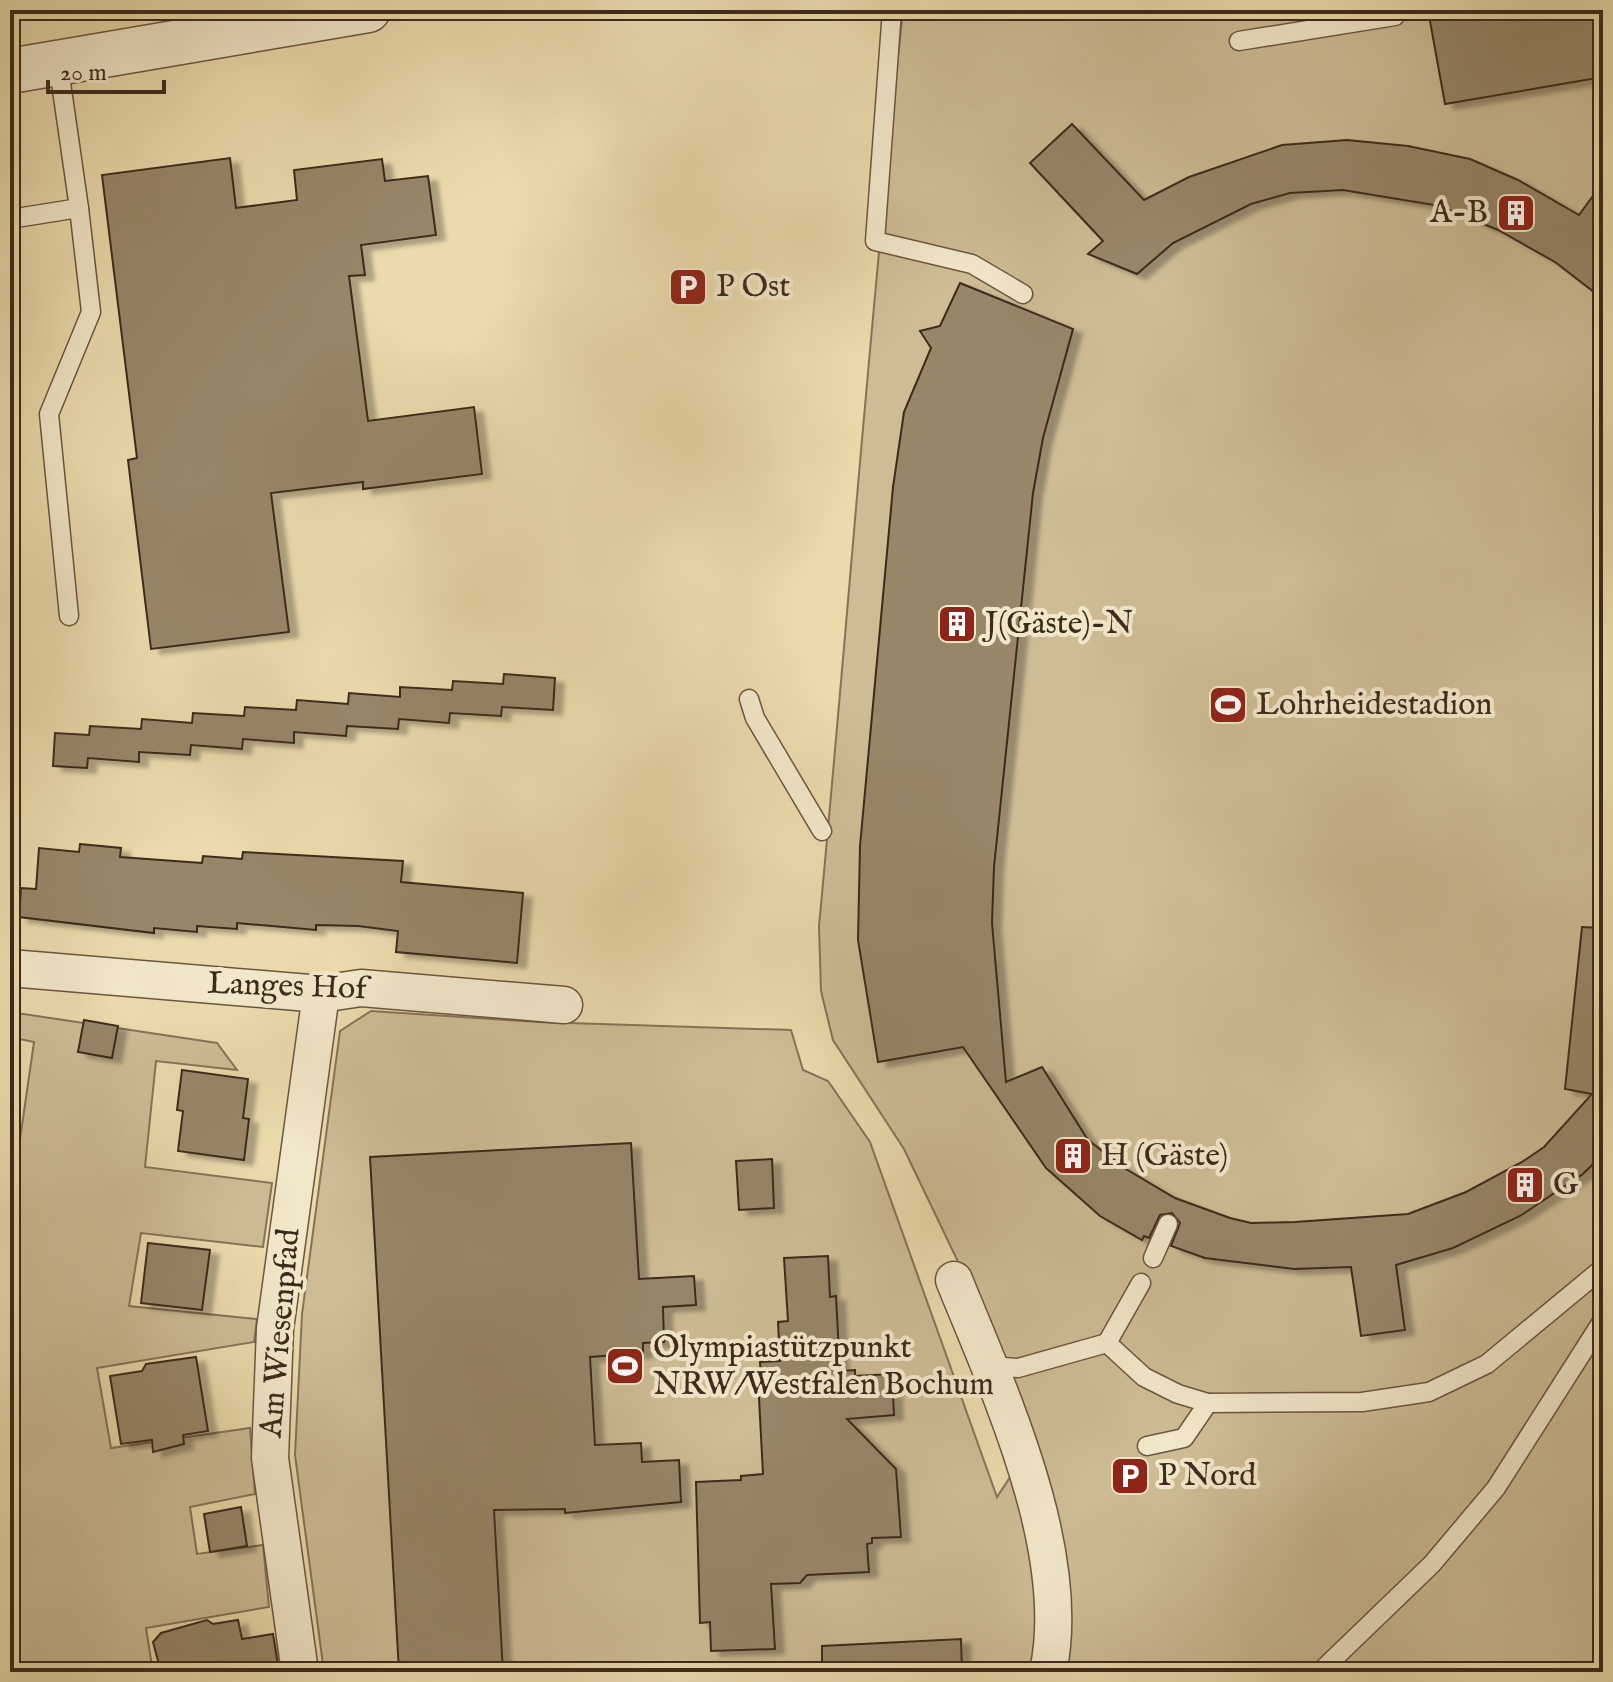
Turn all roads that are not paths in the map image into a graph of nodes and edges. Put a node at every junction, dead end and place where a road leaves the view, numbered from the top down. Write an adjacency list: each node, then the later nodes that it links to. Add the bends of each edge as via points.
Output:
1 (892, 10): 9 (lane, via 875,241 972,264)
2 (1394, 10): 4 (lane, via 1395,16)
3 (343, 12): 5 (street)
4 (1239, 41)
5 (58, 62): 6 (street); 7 (lane)
6 (10, 71)
7 (79, 208): 8 (lane); 10 (lane, via 91,312 49,414)
8 (10, 219)
9 (1023, 294)
10 (69, 616)
11 (749, 699): 12 (lane)
12 (822, 831)
13 (10, 968): 14 (street, Langes Hof)
14 (321, 994): 15 (street, Langes Hof, via 361,988); 26 (street, Am Wiesenpfad, via 275,1329 270,1458)
15 (564, 1005)
16 (1168, 1224): 17 (lane)
17 (1153, 1258)
18 (1603, 1268): 24 (lane, via 1487,1364 1429,1392 1362,1402)
19 (954, 1280): 23 (street)
20 (1141, 1283): 22 (lane)
21 (1603, 1320): 28 (lane, via 1496,1488 1432,1564)
22 (1107, 1343): 23 (lane, via 1018,1368); 24 (lane, via 1144,1377)
23 (989, 1366): 27 (street, via 1025,1461 1050,1576 1053,1649)
24 (1208, 1403): 25 (lane, via 1184,1438)
25 (1147, 1446)
26 (300, 1672)
27 (1048, 1672)
28 (1320, 1672)

